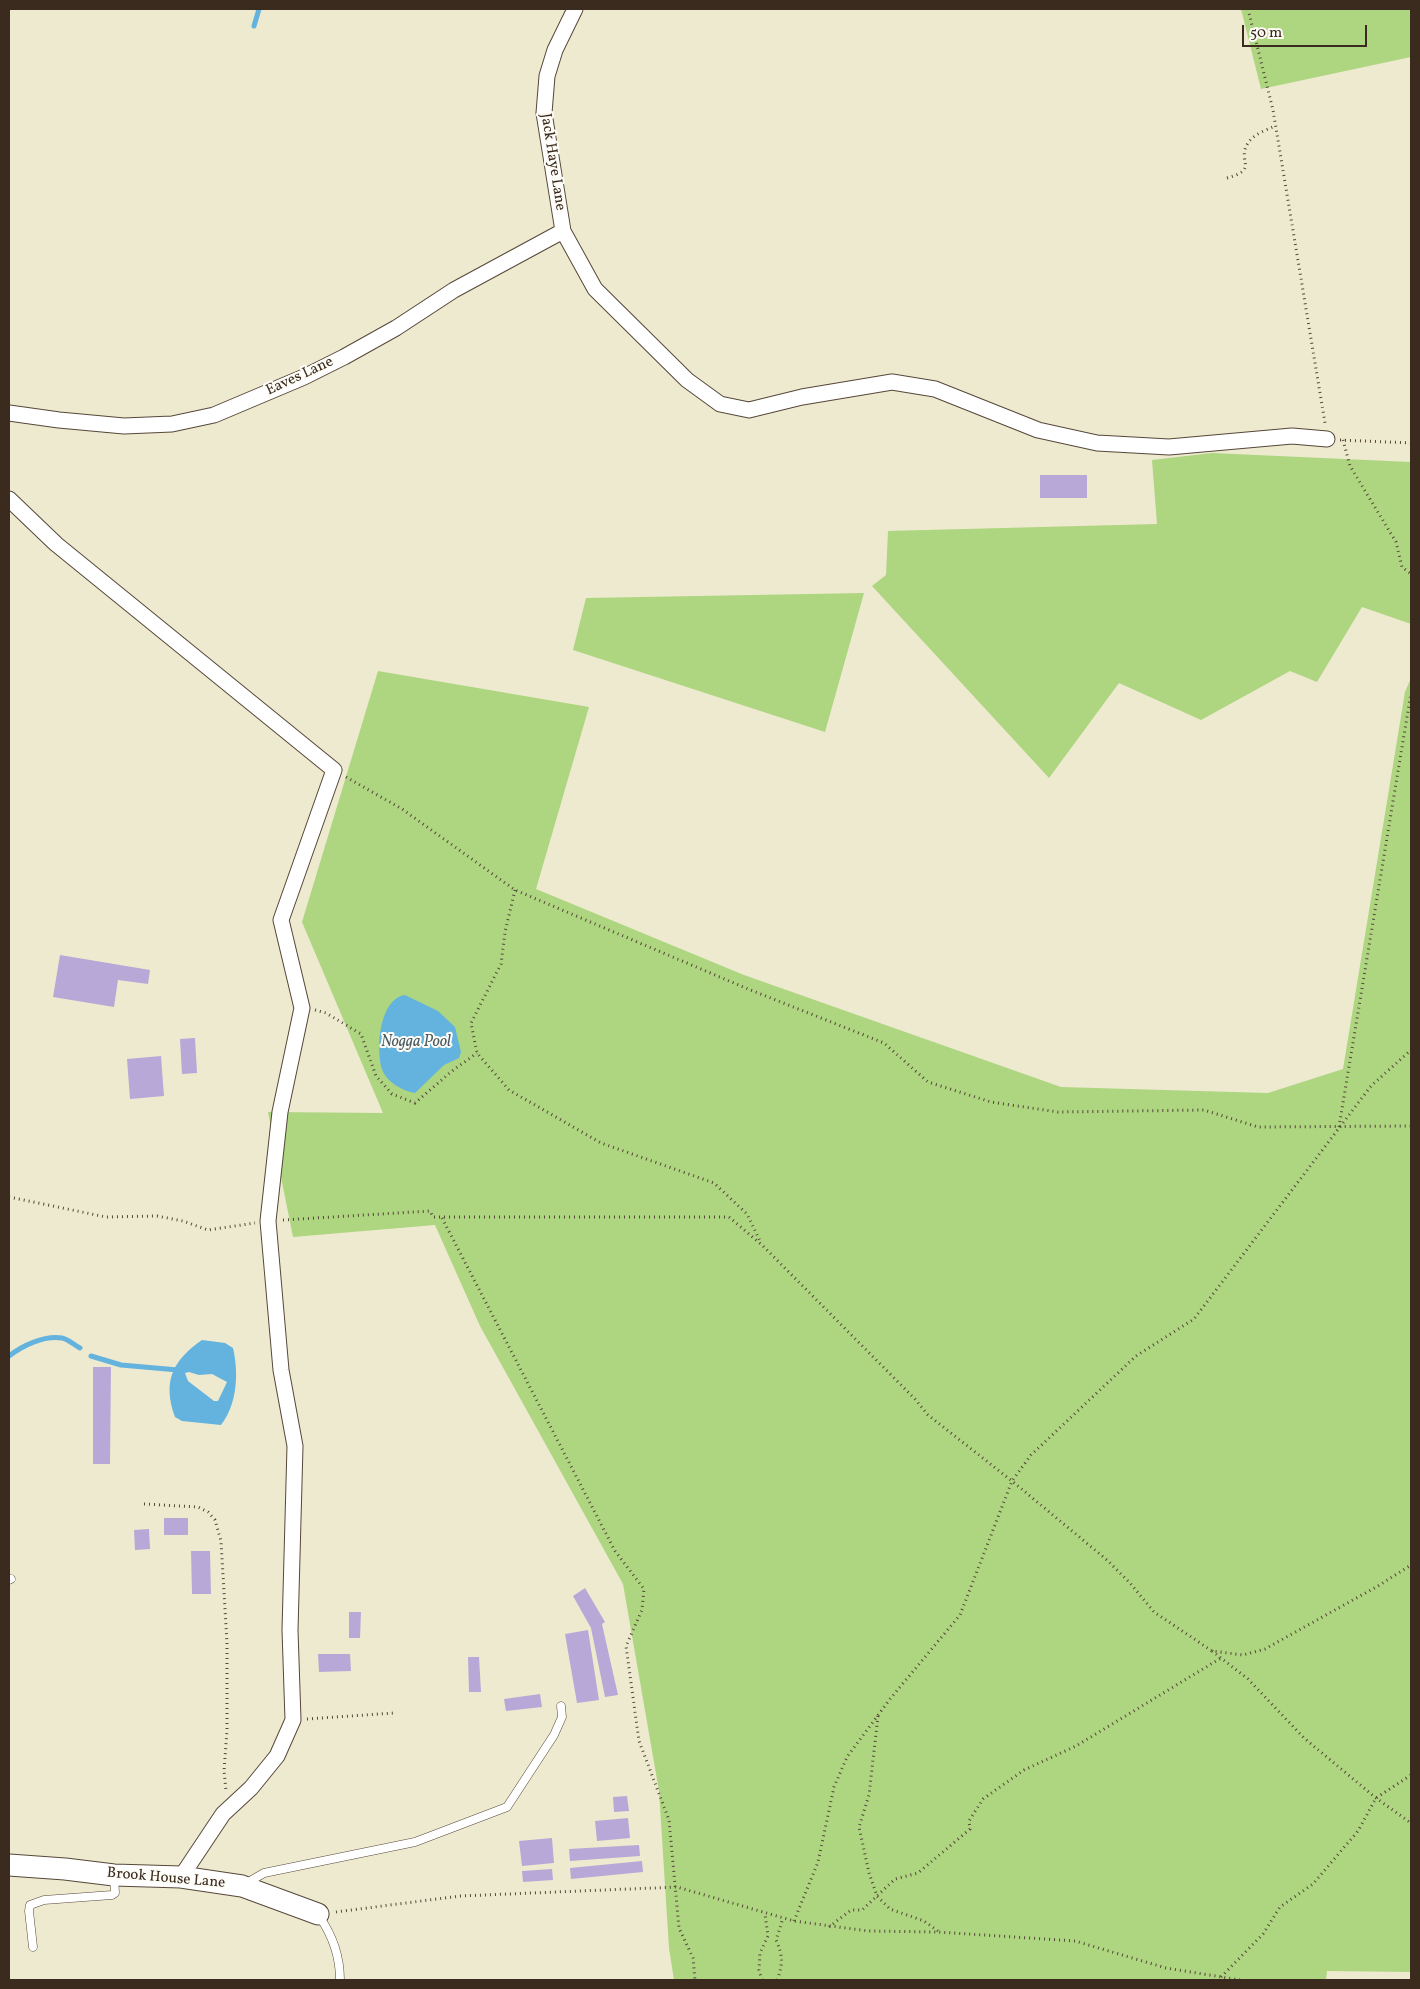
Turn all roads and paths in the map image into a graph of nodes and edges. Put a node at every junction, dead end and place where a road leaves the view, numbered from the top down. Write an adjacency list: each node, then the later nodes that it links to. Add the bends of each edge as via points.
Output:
1 (575, 9): 5 (street, Jack Haye Lane, via 547,76 544,112)
2 (1248, 9): 3 (path)
3 (1275, 126): 4 (path, via 1250,140 1245,150 1244,172); 7 (path)
4 (1227, 178)
5 (563, 231): 6 (street, Eaves Lane, via 454,290 344,357 214,415 172,424 124,426); 7 (street, Jack Haye Lane, via 595,289 687,380 720,404 749,410 802,397 892,382 935,389 1038,430 1098,443 1170,447 1292,436)
6 (9, 413)
7 (1327, 439): 8 (path)
8 (1343, 440): 9 (path); 11 (path, via 1350,466 1396,542 1402,567)
9 (1411, 443)
10 (9, 499): 13 (street, via 56,544)
11 (1411, 574)
12 (1411, 693): 19 (path)
13 (334, 770): 14 (path, via 402,809); 15 (street, via 281,920)
14 (515, 890): 17 (path, via 501,964 471,1023); 19 (path, via 884,1043 928,1082 991,1102 1058,1112 1204,1110 1258,1127)
15 (302, 1008): 17 (path, via 326,1012 361,1034 376,1076 392,1094 415,1103); 22 (street, via 280,1112)
16 (1411, 1050): 19 (path, via 1371,1086)
17 (477, 1053): 23 (path, via 509,1090 601,1143 714,1183 748,1214)
18 (1411, 1126): 19 (path)
19 (1339, 1128): 24 (path, via 1194,1319 1136,1356 1031,1456)
20 (9, 1197): 22 (path, via 106,1218 158,1216 208,1230)
21 (442, 1218): 22 (path, via 433,1218 430,1211); 23 (path, via 729,1217); 41 (path, via 615,1551 644,1589 642,1610 626,1646 639,1740 669,1820)
22 (268, 1221): 32 (street, via 281,1370 295,1446 290,1630)
23 (763, 1246): 24 (path, via 928,1415)
24 (1012, 1481): 27 (path, via 1107,1560 1154,1612); 31 (path, via 960,1615)
25 (144, 1504): 35 (path, via 198,1507 215,1520 221,1541 227,1643 226,1804)
26 (1411, 1565): 27 (path, via 1265,1649 1244,1655)
27 (1212, 1651): 28 (path)
28 (1221, 1658): 34 (path, via 1248,1679 1304,1738); 42 (path, via 1076,1746 1024,1770 983,1798 969,1821 970,1829 918,1873 895,1879)
29 (561, 1706): 40 (lane, via 562,1717 554,1735 511,1806 415,1842 264,1873)
30 (394, 1713): 32 (path)
31 (878, 1715): 42 (path, via 869,1795 859,1827); 46 (path, via 847,1757 834,1787 818,1862)
32 (293, 1720): 35 (street, via 277,1756 251,1788)
33 (1411, 1775): 34 (path)
34 (1376, 1798): 36 (path); 52 (path, via 1358,1831 1313,1884 1280,1907 1263,1934)
35 (223, 1814): 39 (street)
36 (1411, 1823)
37 (9, 1865): 38 (street, Brook House Lane)
38 (114, 1875): 39 (street, Brook House Lane); 51 (lane, via 115,1893 112,1895 44,1900 30,1905 28,1911)
39 (180, 1877): 40 (street, Brook House Lane)
40 (242, 1886): 43 (street, Brook House Lane)
41 (676, 1887): 43 (path, via 460,1896); 44 (path); 54 (path, via 679,1928 693,1958)
42 (876, 1896): 47 (path, via 862,1910 851,1910); 48 (path, via 890,1909 924,1921)
43 (318, 1914): 53 (lane, via 330,1931)
44 (765, 1914): 45 (path); 49 (path)
45 (783, 1918): 46 (path); 50 (path)
46 (794, 1921): 47 (path)
47 (829, 1927): 48 (path)
48 (938, 1932): 52 (path, via 1074,1941 1166,1968)
49 (768, 1936): 50 (path); 55 (path, via 760,1953)
50 (776, 1940): 56 (path, via 782,1952 782,1968)
51 (34, 1947)
52 (1220, 1977): 57 (path)
53 (340, 1980)
54 (695, 1980)
55 (762, 1980)
56 (777, 1980)
57 (1240, 1980)

